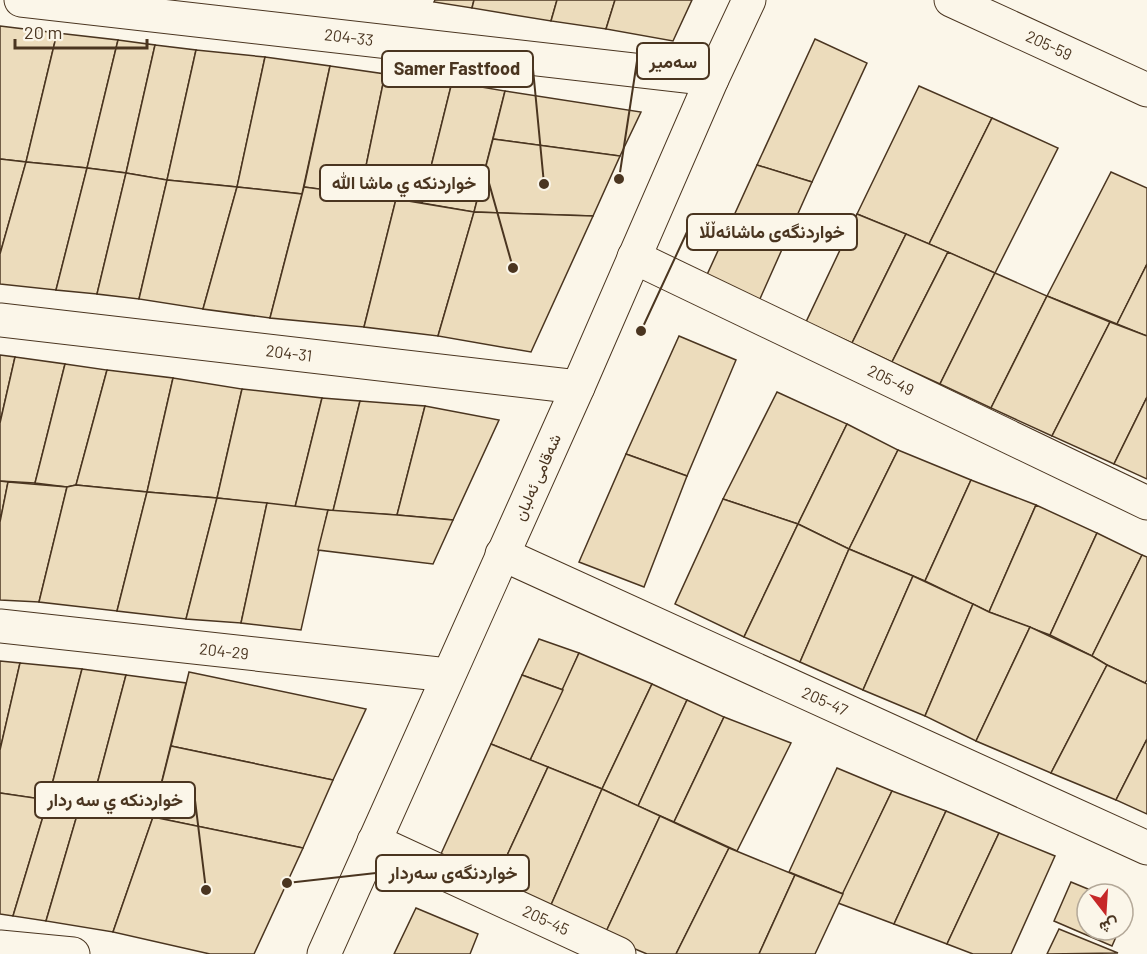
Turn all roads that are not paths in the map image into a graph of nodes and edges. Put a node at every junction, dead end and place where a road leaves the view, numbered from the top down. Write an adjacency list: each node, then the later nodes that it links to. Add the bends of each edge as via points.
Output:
1 (21, 0): 4 (street, 204-33)
2 (749, 0): 4 (street, شەقامی ئەلبان)
3 (951, 0): 5 (street, 205-59)
4 (712, 79): 6 (street, شەقامی ئەلبان)
5 (1147, 90)
6 (634, 257): 8 (street, شەقامی ئەلبان); 9 (street, 205-49)
7 (0, 320): 8 (street, 204-31)
8 (578, 387): 10 (street, شەقامی ئەلبان)
9 (1147, 503)
10 (502, 554): 12 (street, شەقامی ئەلبان); 14 (street, 205-47)
11 (0, 626): 12 (street, 204-29)
12 (448, 675): 13 (street, شەقامی ئەلبان)
13 (375, 841): 17 (street, شەقامی ئەلبان); 18 (street, 205-45)
14 (1147, 848)
15 (0, 947): 16 (street)
16 (73, 954)
17 (324, 954)
18 (619, 954)

